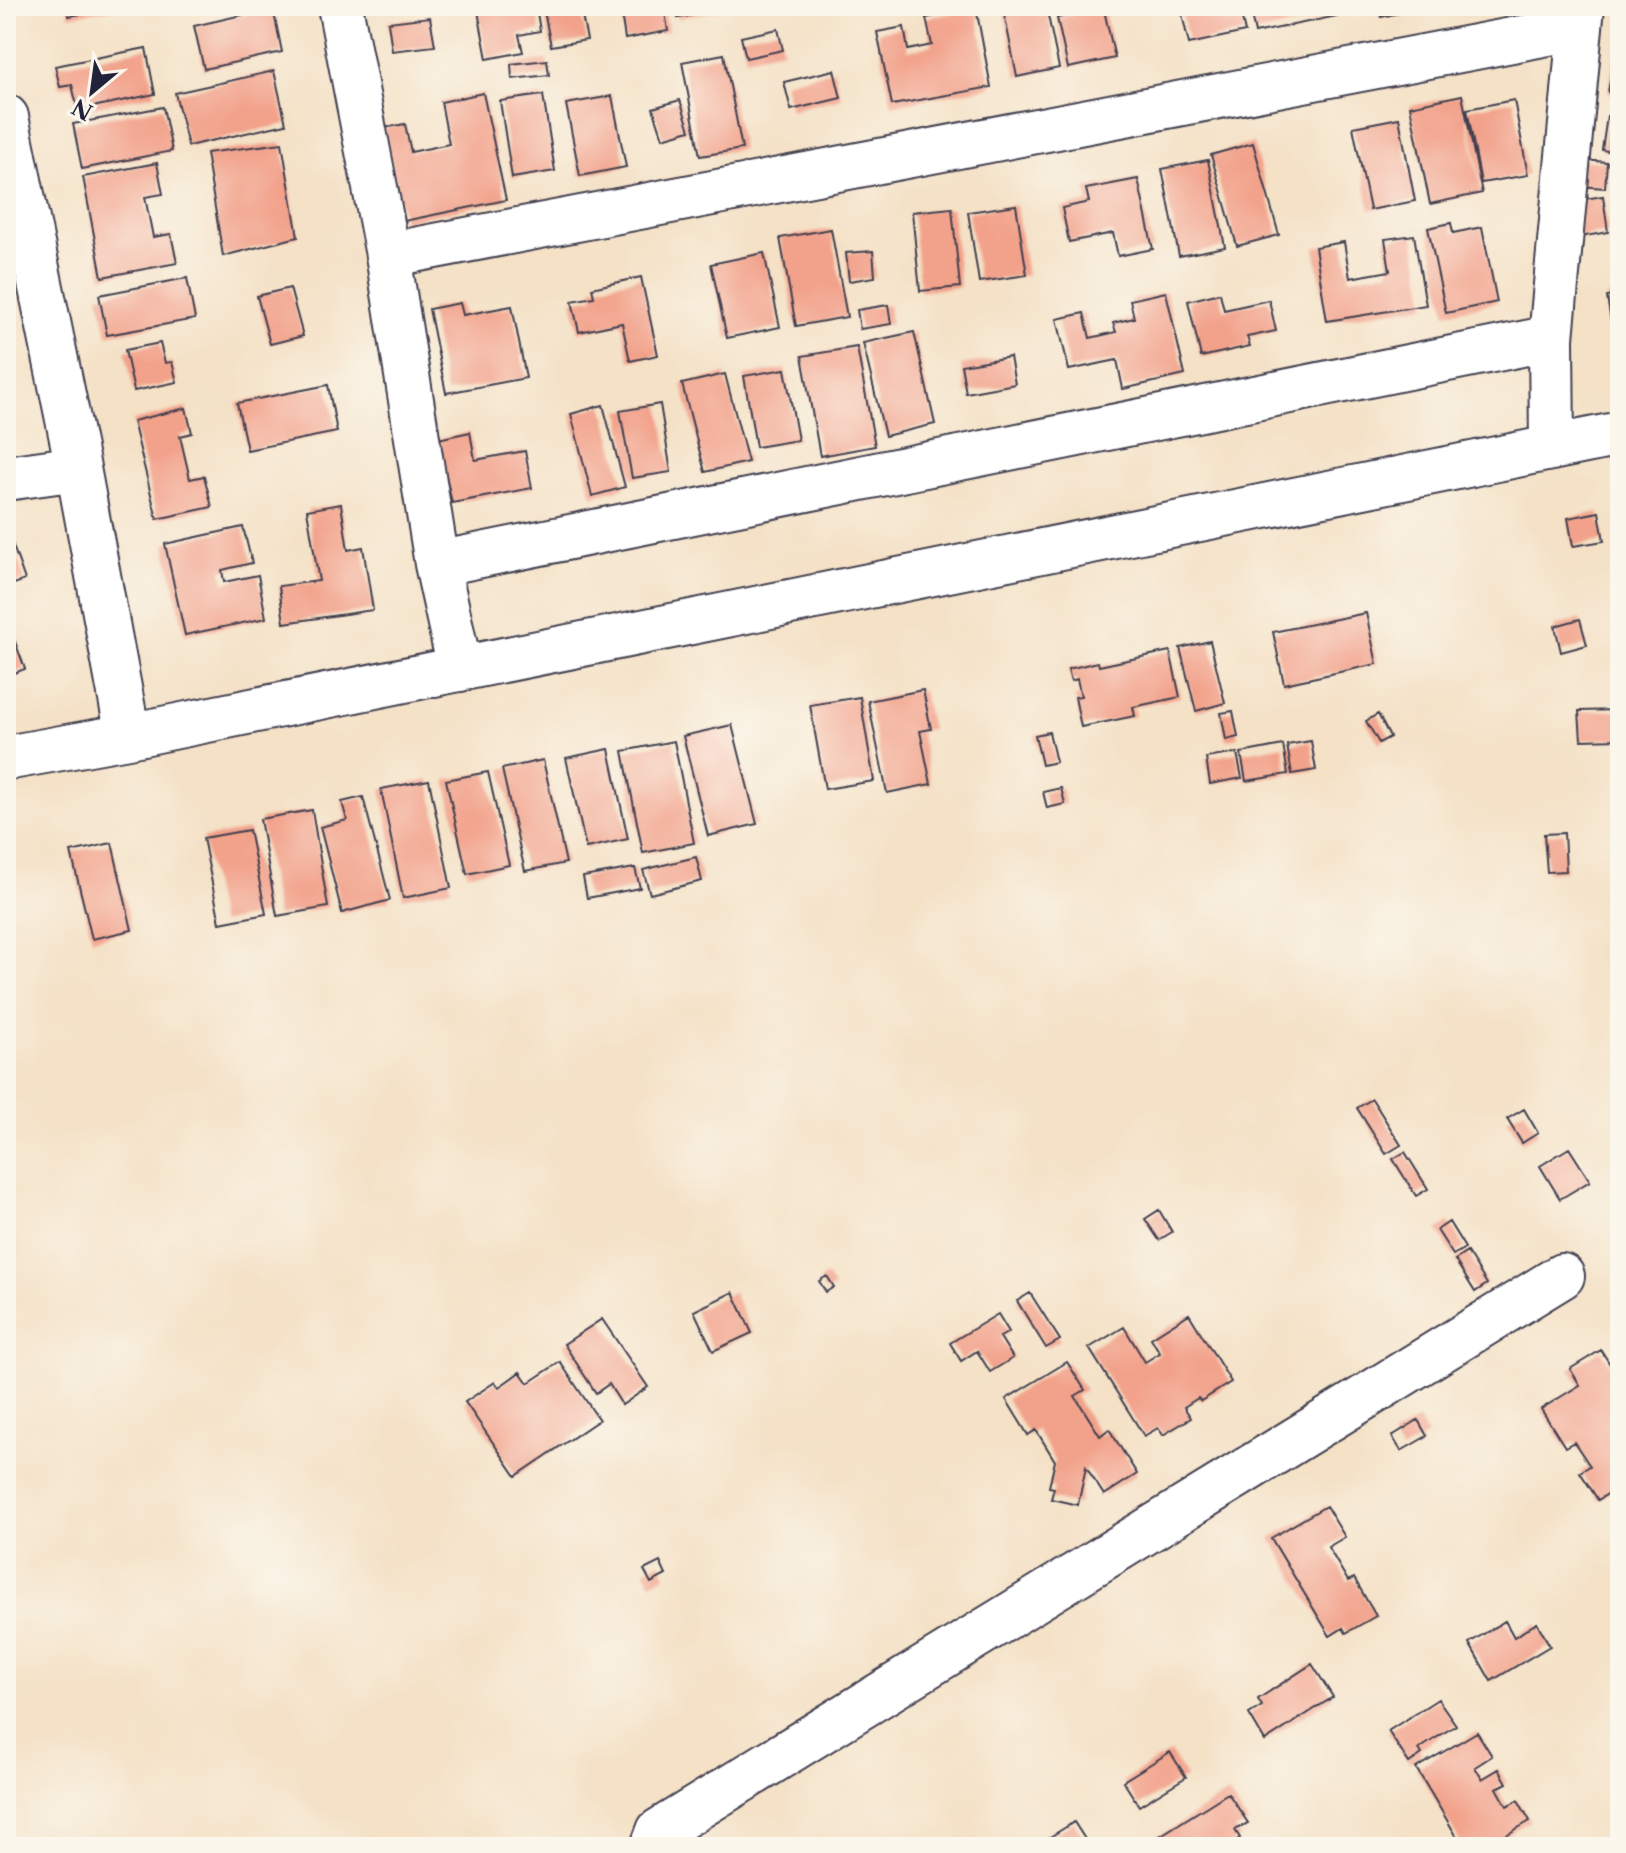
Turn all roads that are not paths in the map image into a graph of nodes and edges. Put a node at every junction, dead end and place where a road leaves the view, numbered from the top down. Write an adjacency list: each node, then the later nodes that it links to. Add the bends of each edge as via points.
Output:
1 (340, 6): 4 (street)
2 (1581, 17): 4 (street); 5 (street)
3 (6, 117): 8 (street)
4 (388, 255): 10 (street)
5 (1551, 338): 7 (street); 10 (street)
6 (1620, 434): 7 (street)
7 (1552, 448): 11 (street)
8 (78, 468): 9 (street); 12 (street)
9 (6, 478)
10 (437, 564): 11 (street)
11 (460, 669): 12 (street)
12 (128, 736): 13 (street)
13 (6, 758)
14 (1562, 1276): 15 (street, via 659,1831)
15 (653, 1847)

